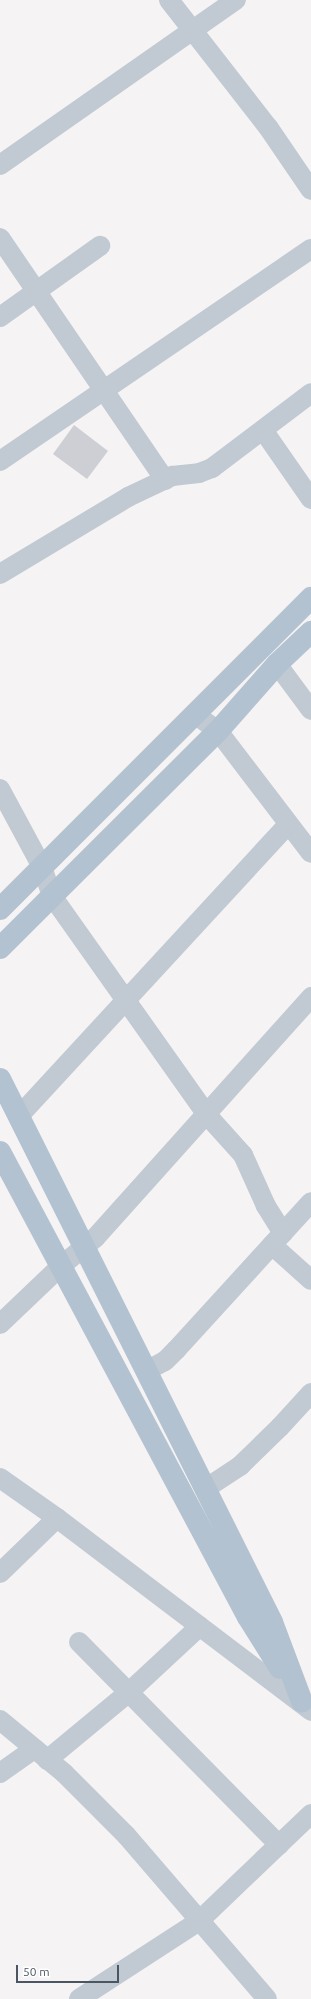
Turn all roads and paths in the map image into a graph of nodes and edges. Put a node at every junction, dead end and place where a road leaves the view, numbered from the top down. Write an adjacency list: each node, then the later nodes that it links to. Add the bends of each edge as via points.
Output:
1 (169, 0): 3 (street)
2 (236, 0): 3 (street)
3 (193, 30): 4 (street); 5 (street, via 268,127)
4 (0, 165)
5 (311, 190)
6 (0, 238): 9 (street)
7 (100, 246): 9 (street)
8 (311, 249): 11 (street)
9 (37, 292): 10 (street); 11 (street)
10 (0, 317)
11 (105, 391): 14 (street); 15 (street)
12 (311, 393): 13 (street)
13 (263, 430): 15 (street, via 212,468); 16 (street)
14 (0, 461)
15 (165, 480): 17 (street, via 100,512)
16 (311, 499)
17 (0, 574)
18 (311, 598): 22 (main road)
19 (311, 632): 20 (main road)
20 (277, 664): 21 (street); 23 (main road)
21 (311, 710)
22 (196, 715): 23 (street); 27 (main road)
23 (218, 731): 25 (street); 28 (main road)
24 (0, 789): 27 (street)
25 (288, 824): 26 (street); 32 (street)
26 (311, 853)
27 (42, 867): 28 (street); 29 (main road)
28 (52, 896): 30 (main road); 32 (street)
29 (0, 908)
30 (0, 948)
31 (311, 997): 34 (street)
32 (127, 1001): 34 (street); 35 (street)
33 (0, 1079): 35 (main road)
34 (207, 1115): 38 (street, via 243,1155 266,1206); 39 (street)
35 (19, 1116): 39 (main road)
36 (0, 1152): 40 (main road)
37 (311, 1202): 38 (street)
38 (277, 1239): 41 (street); 43 (street, via 176,1350 165,1361)
39 (84, 1247): 40 (street); 43 (main road)
40 (61, 1266): 42 (street); 52 (main road, via 248,1617)
41 (311, 1280)
42 (0, 1324)
43 (146, 1371): 46 (main road)
44 (311, 1393): 46 (street, via 240,1466)
45 (0, 1478): 47 (street)
46 (205, 1489): 52 (main road, via 272,1622)
47 (57, 1518): 48 (street); 49 (street)
48 (0, 1573)
49 (200, 1626): 51 (street); 52 (street)
50 (79, 1642): 51 (street)
51 (128, 1693): 54 (street); 57 (street)
52 (306, 1706)
53 (0, 1720): 54 (street)
54 (41, 1754): 55 (street); 58 (street, via 79,1787 126,1835)
55 (0, 1773)
56 (311, 1814): 57 (street)
57 (279, 1845): 58 (street)
58 (199, 1921): 59 (street); 60 (street)
59 (79, 1999)
60 (267, 1999)

